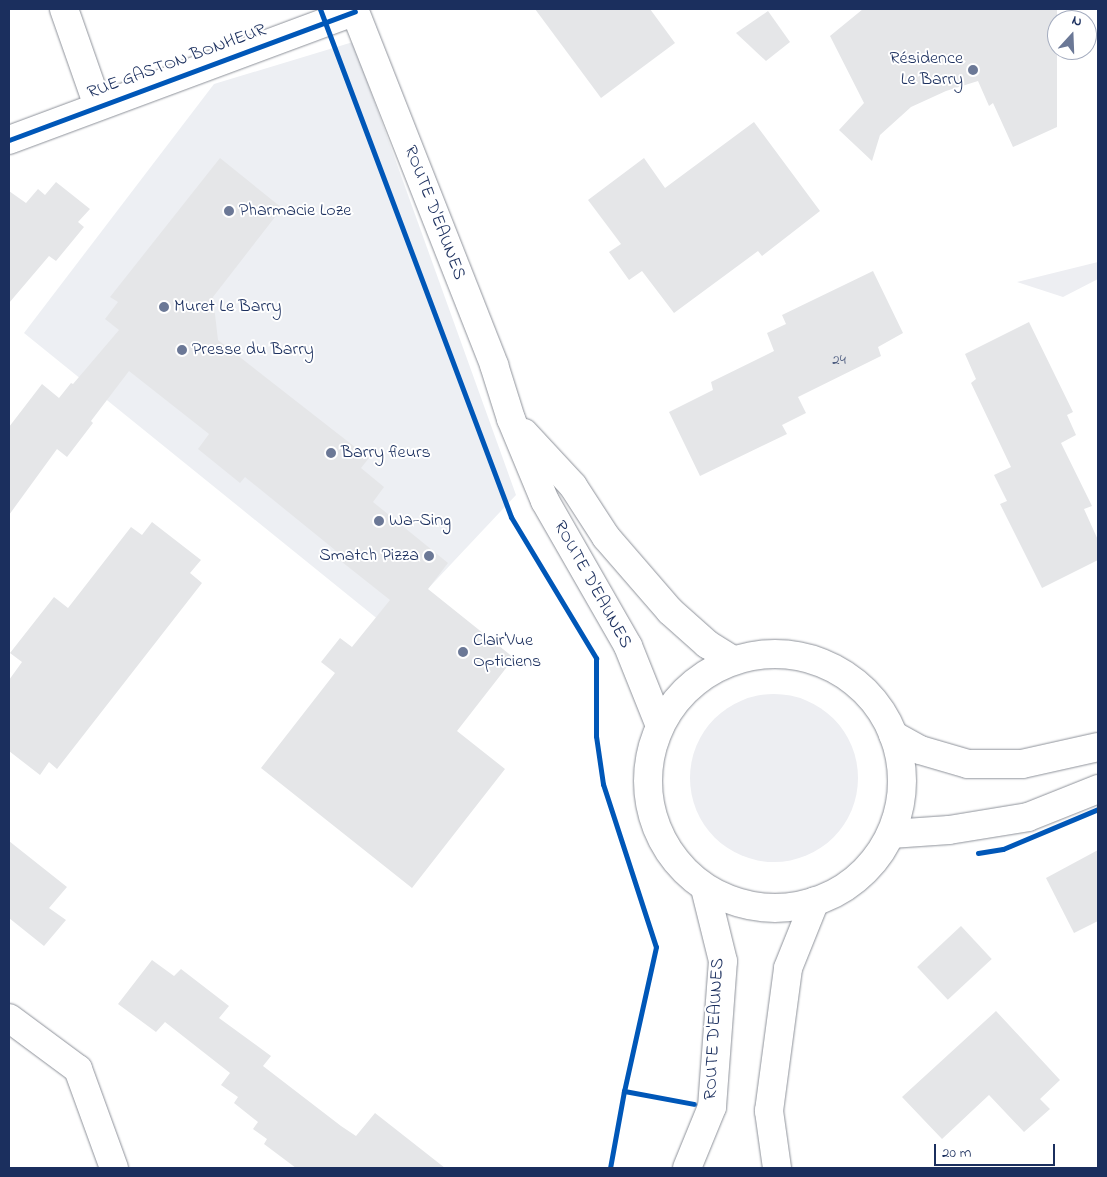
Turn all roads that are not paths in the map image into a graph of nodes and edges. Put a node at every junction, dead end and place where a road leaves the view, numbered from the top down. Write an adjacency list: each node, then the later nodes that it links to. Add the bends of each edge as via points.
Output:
1 (64, 9): 3 (main road)
2 (355, 10): 3 (main road, RUE GASTON BONHEUR); 5 (main road, ROUTE D'EAUNES, via 494,365)
3 (98, 106): 4 (main road, RUE GASTON BONHEUR)
4 (9, 140)
5 (510, 419): 6 (main road, ROUTE D'EAUNES, via 573,486 606,537 670,611 707,644); 7 (main road, ROUTE D'EAUNES, via 545,501 628,646)
6 (731, 659): 7 (main road, via 698,679 676,701); 8 (main road, via 784,654 842,673 866,693)
7 (660, 726): 12 (main road, via 650,755 648,785 652,815 664,844 682,868)
8 (893, 735): 9 (main road, via 920,750 968,764 1022,764); 11 (main road, via 902,774 900,804)
9 (1098, 747)
10 (1098, 789): 11 (main road, via 1028,817 950,830)
11 (891, 834): 13 (main road, via 875,860 854,881)
12 (705, 888): 13 (main road, via 726,899 766,908); 16 (main road, ROUTE D'EAUNES, via 723,961 712,1106)
13 (814, 902): 17 (main road, via 788,968 769,1111)
14 (9, 1018): 15 (main road, via 78,1069)
15 (114, 1168)
16 (687, 1168)
17 (777, 1168)

